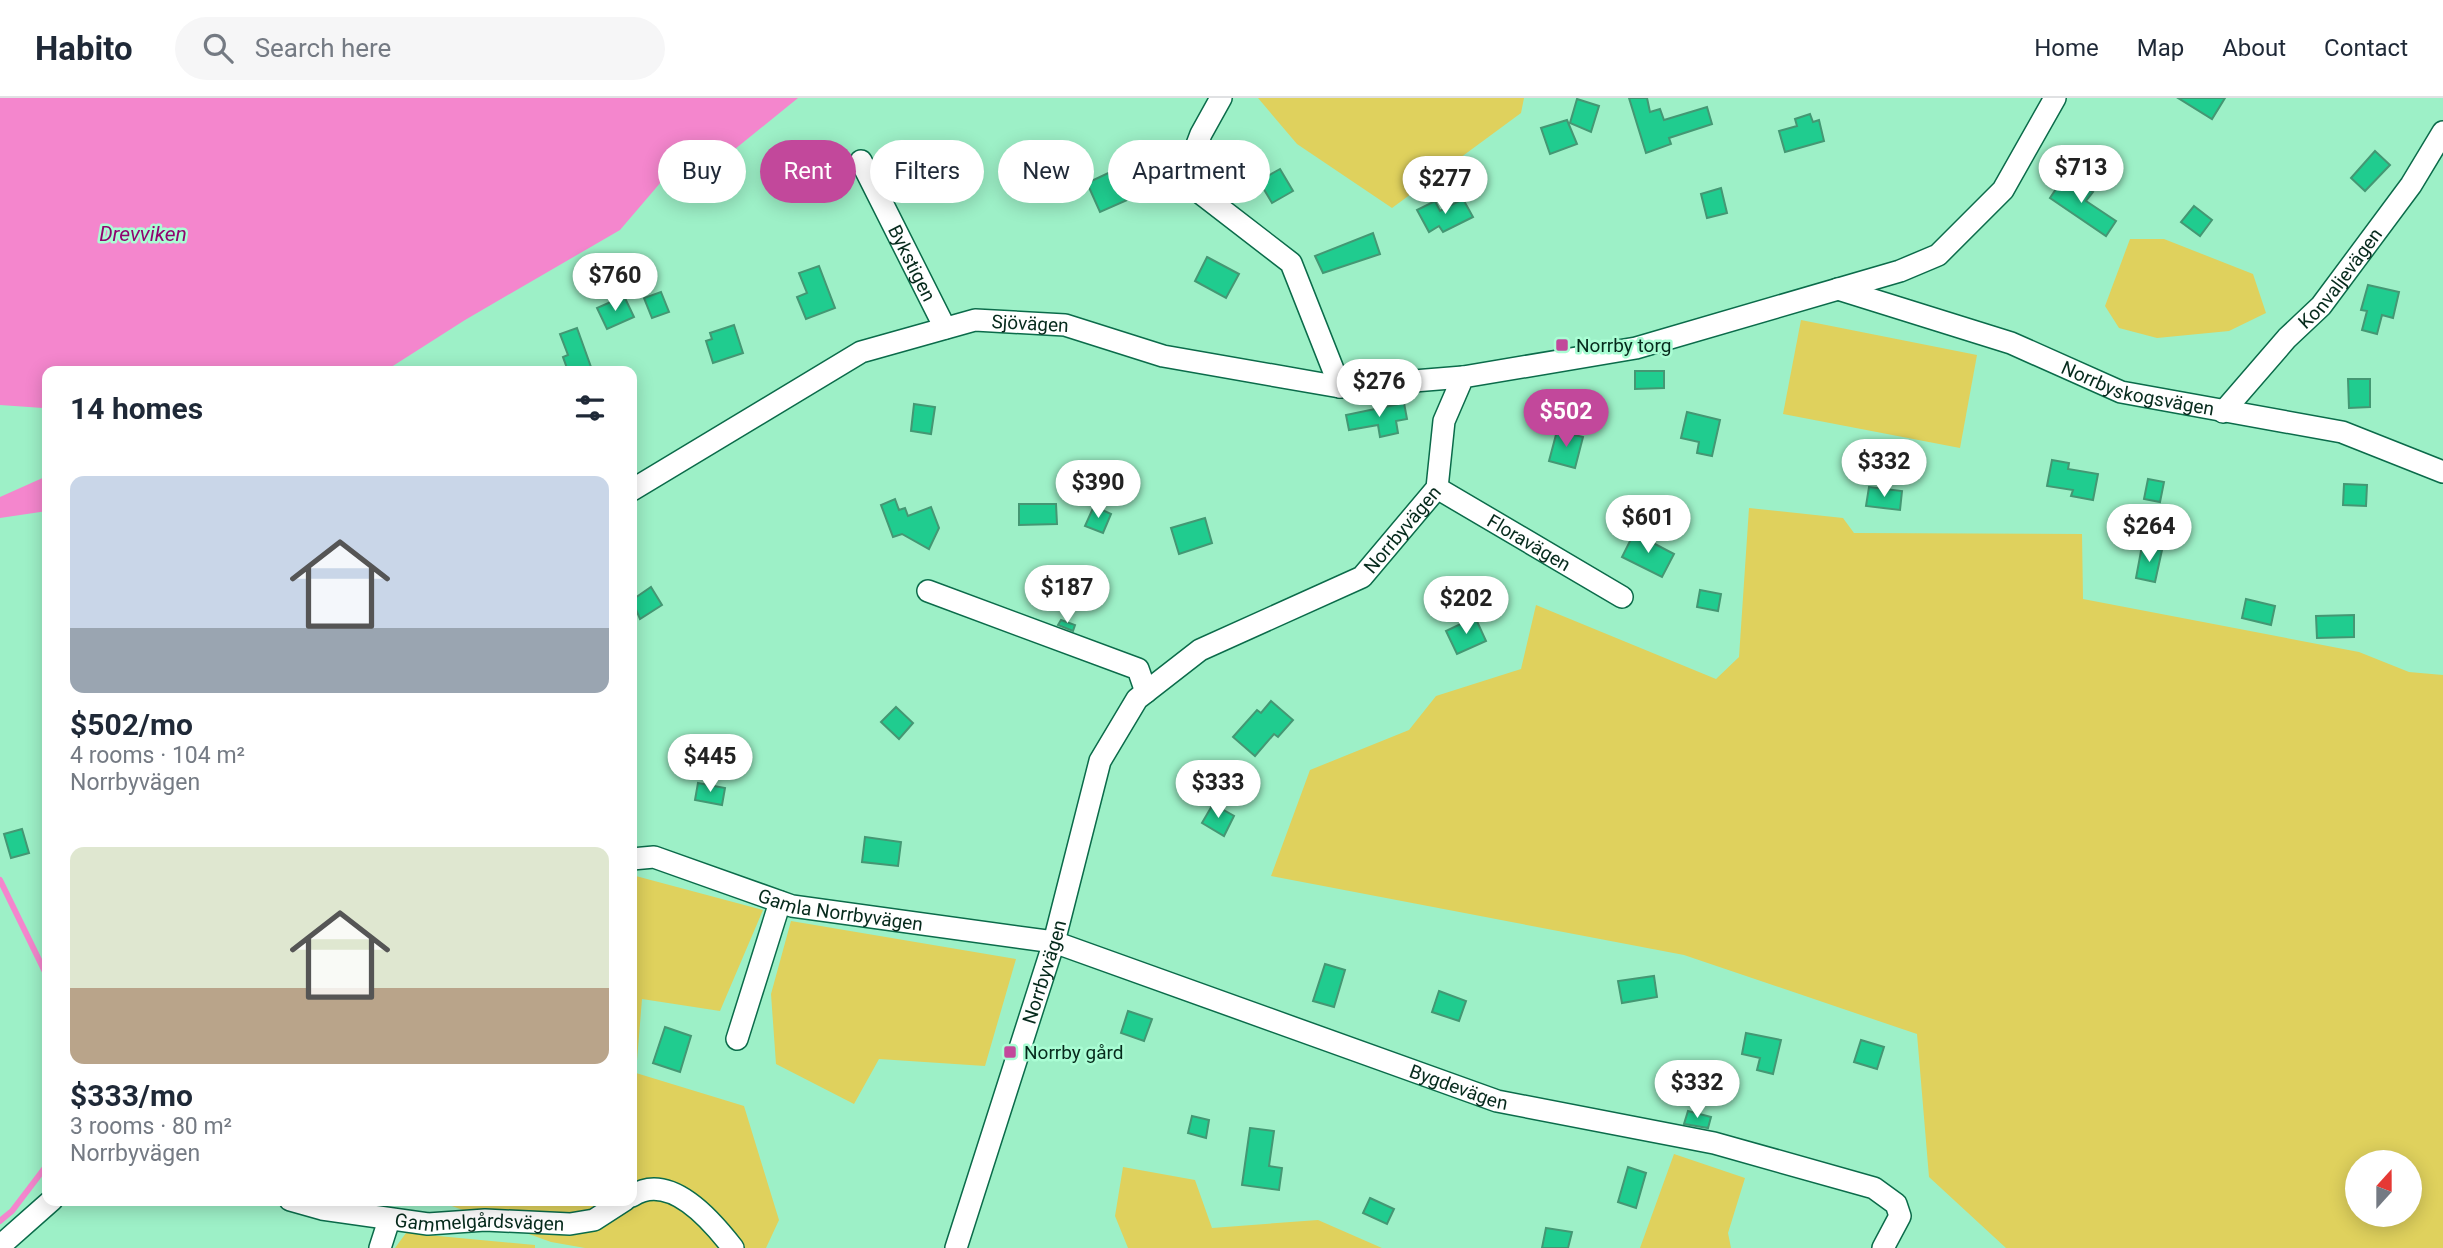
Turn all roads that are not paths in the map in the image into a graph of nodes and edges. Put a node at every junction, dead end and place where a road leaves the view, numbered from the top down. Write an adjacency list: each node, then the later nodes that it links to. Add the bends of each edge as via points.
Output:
1 (1221, 98): 8 (street, via 1190,163 1199,192 1291,263)
2 (2055, 98): 5 (street, via 2003,190 1938,255)
3 (2443, 132): 9 (street, Konvaljevägen, via 2411,185 2321,306)
4 (861, 160): 6 (street, Bykstigen)
5 (1838, 289): 7 (street, via 1636,348); 9 (street, Norrbyskogsvägen, via 2011,342 2121,392)
6 (945, 328): 8 (street, Sjövägen, via 975,320 1065,325 1163,356); 11 (street, Sjövägen, via 861,352)
7 (1463, 377): 8 (street, Sjövägen); 12 (street, Norrbyvägen, via 1444,421)
8 (1340, 387)
9 (2223, 412): 10 (street, Norrbyskogsvägen, via 2342,432)
10 (2443, 472)
11 (637, 487)
12 (1437, 488): 14 (street, Floravägen); 15 (street, Norrbyvägen, via 1362,577 1200,650)
13 (928, 591): 15 (street, via 1138,669)
14 (1622, 597)
15 (1146, 692): 18 (street, Norrbyvägen, via 1137,699 1100,761)
16 (637, 859): 17 (street, Gamla Norrbyvägen, via 654,857)
17 (780, 902): 18 (street, Gamla Norrbyvägen); 19 (street)
18 (1054, 942): 28 (street, Norrbyvägen); 29 (street, Bygdevägen, via 1497,1101 1714,1143 1874,1188 1896,1204 1900,1216)
19 (737, 1039)
20 (637, 1193): 27 (street, via 671,1192 701,1210)
21 (45, 1206): 25 (street)
22 (320, 1206): 24 (street, Gammelgårdsvägen)
23 (616, 1206): 24 (street, Gammelgårdsvägen, via 594,1220 570,1224)
24 (389, 1220): 26 (street)
25 (0, 1246)
26 (380, 1248)
27 (733, 1248)
28 (956, 1248)
29 (1883, 1248)

